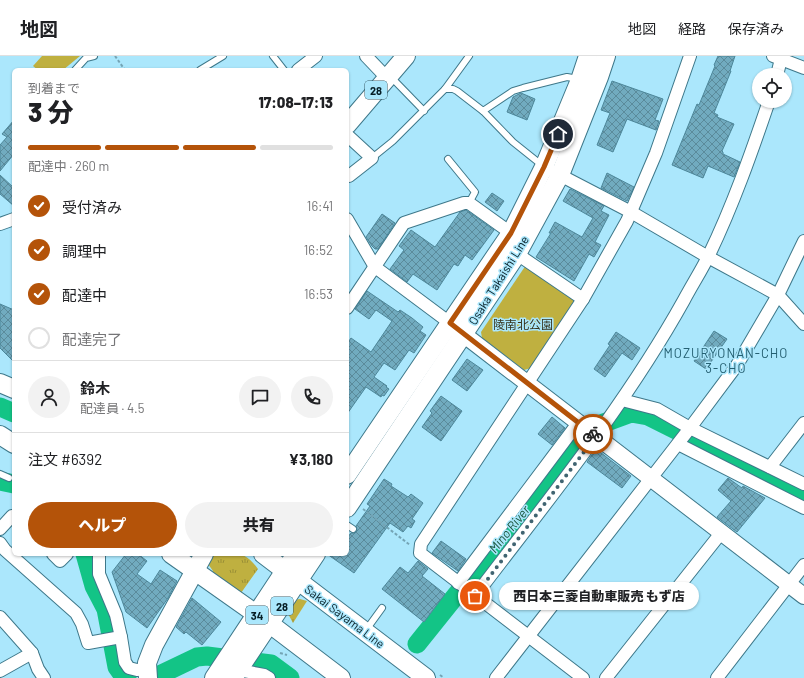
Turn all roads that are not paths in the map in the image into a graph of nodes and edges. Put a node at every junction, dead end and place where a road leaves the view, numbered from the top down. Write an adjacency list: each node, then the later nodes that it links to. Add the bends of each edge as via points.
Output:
1 (94, 56): 12 (lane, via 86,58)
2 (224, 56): 13 (lane)
3 (273, 56): 14 (lane)
4 (316, 56): 15 (street)
5 (366, 56): 17 (street)
6 (406, 56): 17 (main road, 28)
7 (469, 56): 19 (lane)
8 (588, 56): 18 (main road, Osaka Takaishi Line)
9 (606, 56): 27 (main road, Osaka Takaishi Line, via 599,77)
10 (690, 56): 30 (street, via 656,153)
11 (777, 58): 16 (street)
12 (77, 68)
13 (203, 68)
14 (282, 68)
15 (301, 68)
16 (804, 68)
17 (388, 76): 21 (lane); 23 (main road, 28)
18 (580, 80): 22 (lane, via 567,77 513,91); 27 (main road, Osaka Takaishi Line)
19 (445, 89): 21 (lane); 22 (lane, via 457,91)
20 (767, 108): 37 (street, via 730,208)
21 (424, 111): 25 (lane)
22 (483, 111): 27 (lane, via 513,142)
23 (349, 123)
24 (349, 137): 25 (street)
25 (372, 158): 28 (street)
26 (448, 159): 29 (lane, via 475,192)
27 (552, 171): 30 (street); 34 (main road, Osaka Takaishi Line); 36 (main road, Osaka Takaishi Line)
28 (349, 175)
29 (469, 203): 34 (street); 38 (street, via 404,224)
30 (631, 212): 37 (street); 40 (street)
31 (12, 220): 33 (street)
32 (349, 222): 38 (street)
33 (0, 224)
34 (511, 233): 42 (main road, Osaka Takaishi Line)
35 (804, 241): 39 (street)
36 (517, 254): 40 (street); 44 (main road, Osaka Takaishi Line)
37 (708, 257): 39 (street); 48 (street, via 664,335)
38 (375, 267): 41 (street); 42 (street)
39 (778, 295): 43 (street); 51 (street, via 737,365)
40 (583, 299): 46 (street)
41 (349, 305)
42 (450, 323): 44 (street); 57 (main road, Osaka Takaishi Line)
43 (804, 324)
44 (464, 335): 46 (street); 62 (main road, Osaka Takaishi Line)
45 (0, 383): 47 (main road)
46 (528, 384): 49 (street); 81 (street, via 421,544 420,553)
47 (12, 388)
48 (622, 400): 51 (street, via 657,410); 53 (street)
49 (578, 423): 53 (street); 81 (street)
50 (804, 423): 56 (street)
51 (690, 428): 55 (street); 56 (street)
52 (0, 436): 54 (main road)
53 (596, 436): 60 (street); 83 (street)
54 (12, 443)
55 (678, 444): 60 (street); 63 (street)
56 (770, 467): 61 (street)
57 (349, 472)
58 (0, 474): 59 (lane)
59 (9, 478)
60 (651, 478): 68 (street); 90 (street)
61 (804, 484)
62 (353, 507)
63 (804, 508)
64 (12, 516): 66 (street)
65 (349, 526): 67 (lane)
66 (0, 529)
67 (353, 529)
68 (721, 533): 82 (street); 102 (street)
69 (0, 543): 91 (street, via 76,613 88,643)
70 (55, 556): 71 (street, via 60,561)
71 (65, 556)
72 (100, 556): 91 (street, via 99,574)
73 (174, 556): 79 (main road, 34)
74 (203, 556): 79 (main road)
75 (266, 556): 80 (main road, Sakai Sayama Line)
76 (296, 556): 80 (main road, 28)
77 (314, 556): 80 (main road, 28)
78 (804, 565): 82 (street)
79 (195, 570): 86 (main road, 34); 95 (main road, via 152,643)
80 (291, 575): 86 (main road, 28); 88 (main road, 28); 89 (main road, Sakai Sayama Line)
81 (459, 583): 83 (street)
82 (789, 585): 84 (street); 103 (street)
83 (473, 594): 90 (street)
84 (804, 596)
85 (382, 608): 89 (lane)
86 (256, 614): 88 (main road, 34); 93 (main road, 28)
87 (0, 617): 92 (street)
88 (270, 624): 93 (main road, 28); 98 (main road, 34)
89 (365, 631): 99 (main road, Sakai Sayama Line)
90 (528, 636): 100 (street); 101 (street)
91 (122, 637): 95 (street, via 125,662 129,668)
92 (32, 653): 94 (street); 96 (street)
93 (231, 667): 97 (street)
94 (0, 671)
95 (147, 673)
96 (44, 678)
97 (269, 678)
98 (341, 678)
99 (426, 678)
100 (496, 678)
101 (583, 678)
102 (606, 678)
103 (718, 678)

